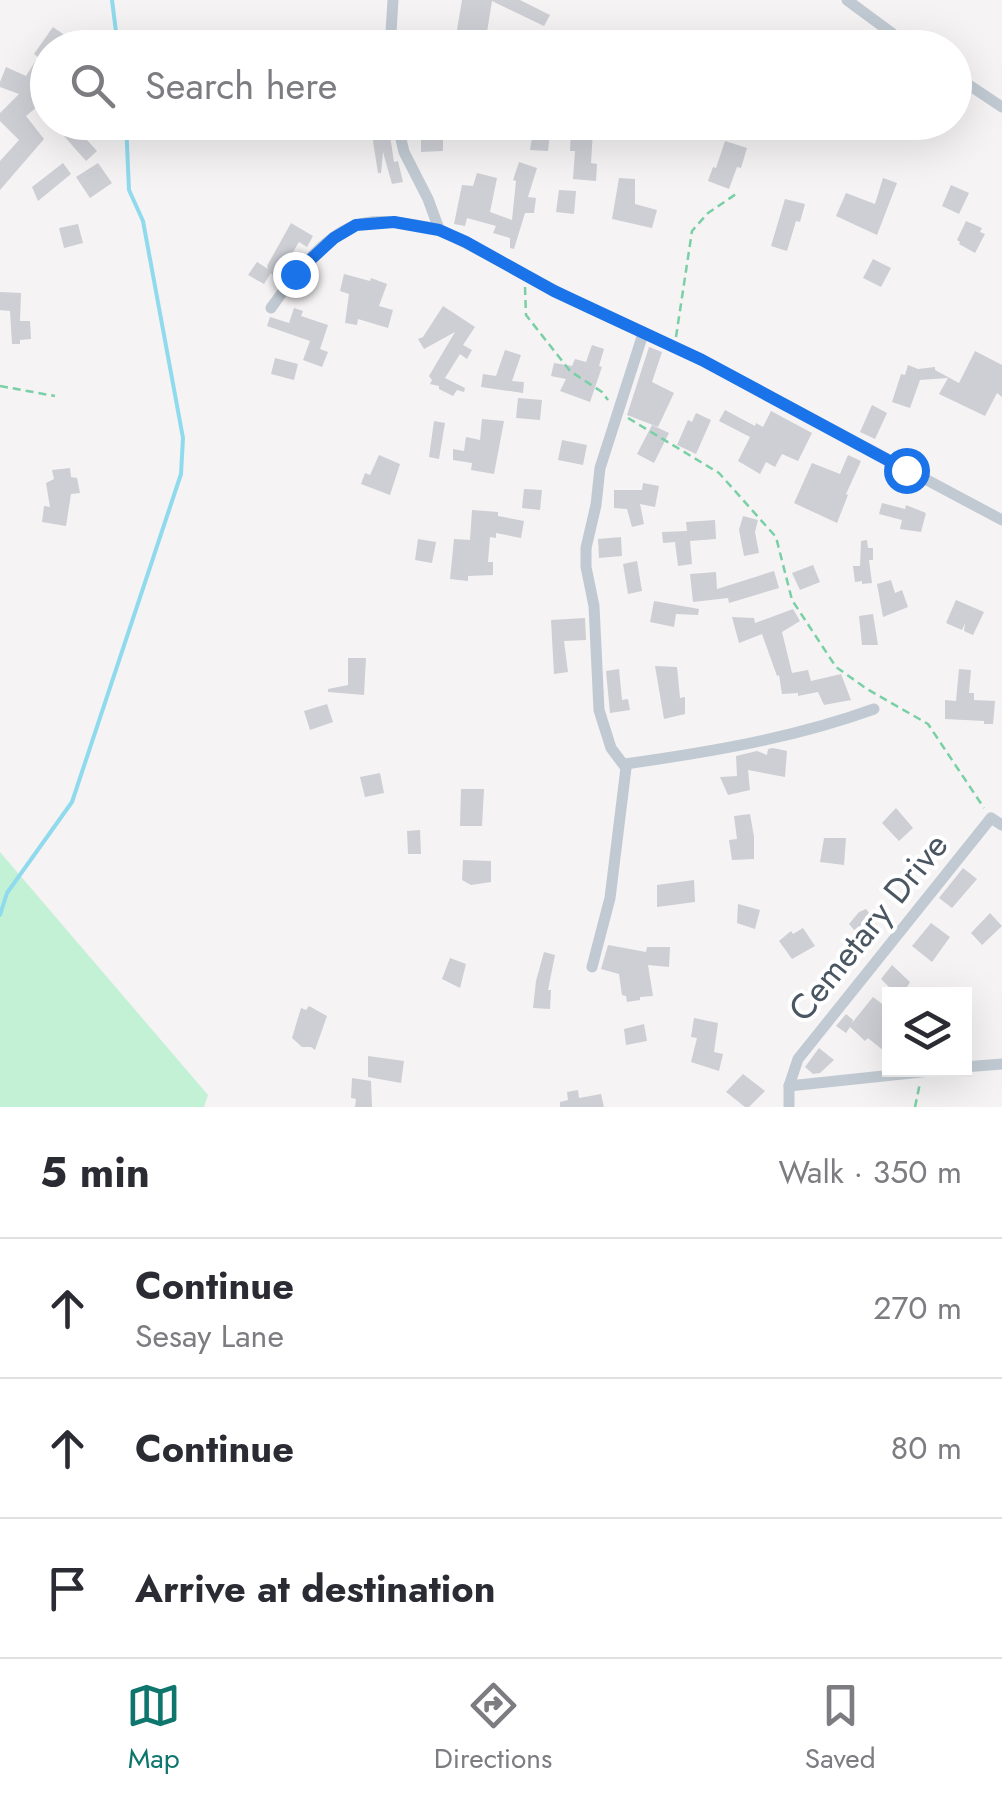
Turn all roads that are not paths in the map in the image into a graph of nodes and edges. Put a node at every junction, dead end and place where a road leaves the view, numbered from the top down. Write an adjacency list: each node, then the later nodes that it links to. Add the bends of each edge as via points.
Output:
1 (394, 0): 3 (street)
2 (847, 0): 4 (street)
3 (392, 30)
4 (888, 30)
5 (972, 88): 6 (street)
6 (1002, 107)
7 (402, 140): 8 (street)
8 (439, 230): 9 (street, via 394,222 356,225 295,274); 10 (street)
9 (271, 308)
10 (644, 334): 11 (street); 13 (street, via 598,478 586,548 599,710 611,748)
11 (1002, 520)
12 (874, 709): 13 (street, via 724,749)
13 (625, 764): 15 (street, via 610,898)
14 (996, 821): 19 (street, Cemetary Drive, via 798,1058)
15 (592, 967)
16 (1002, 1064): 17 (street)
17 (972, 1066)
18 (882, 1076): 19 (street)
19 (789, 1086): 20 (street)
20 (789, 1107)

